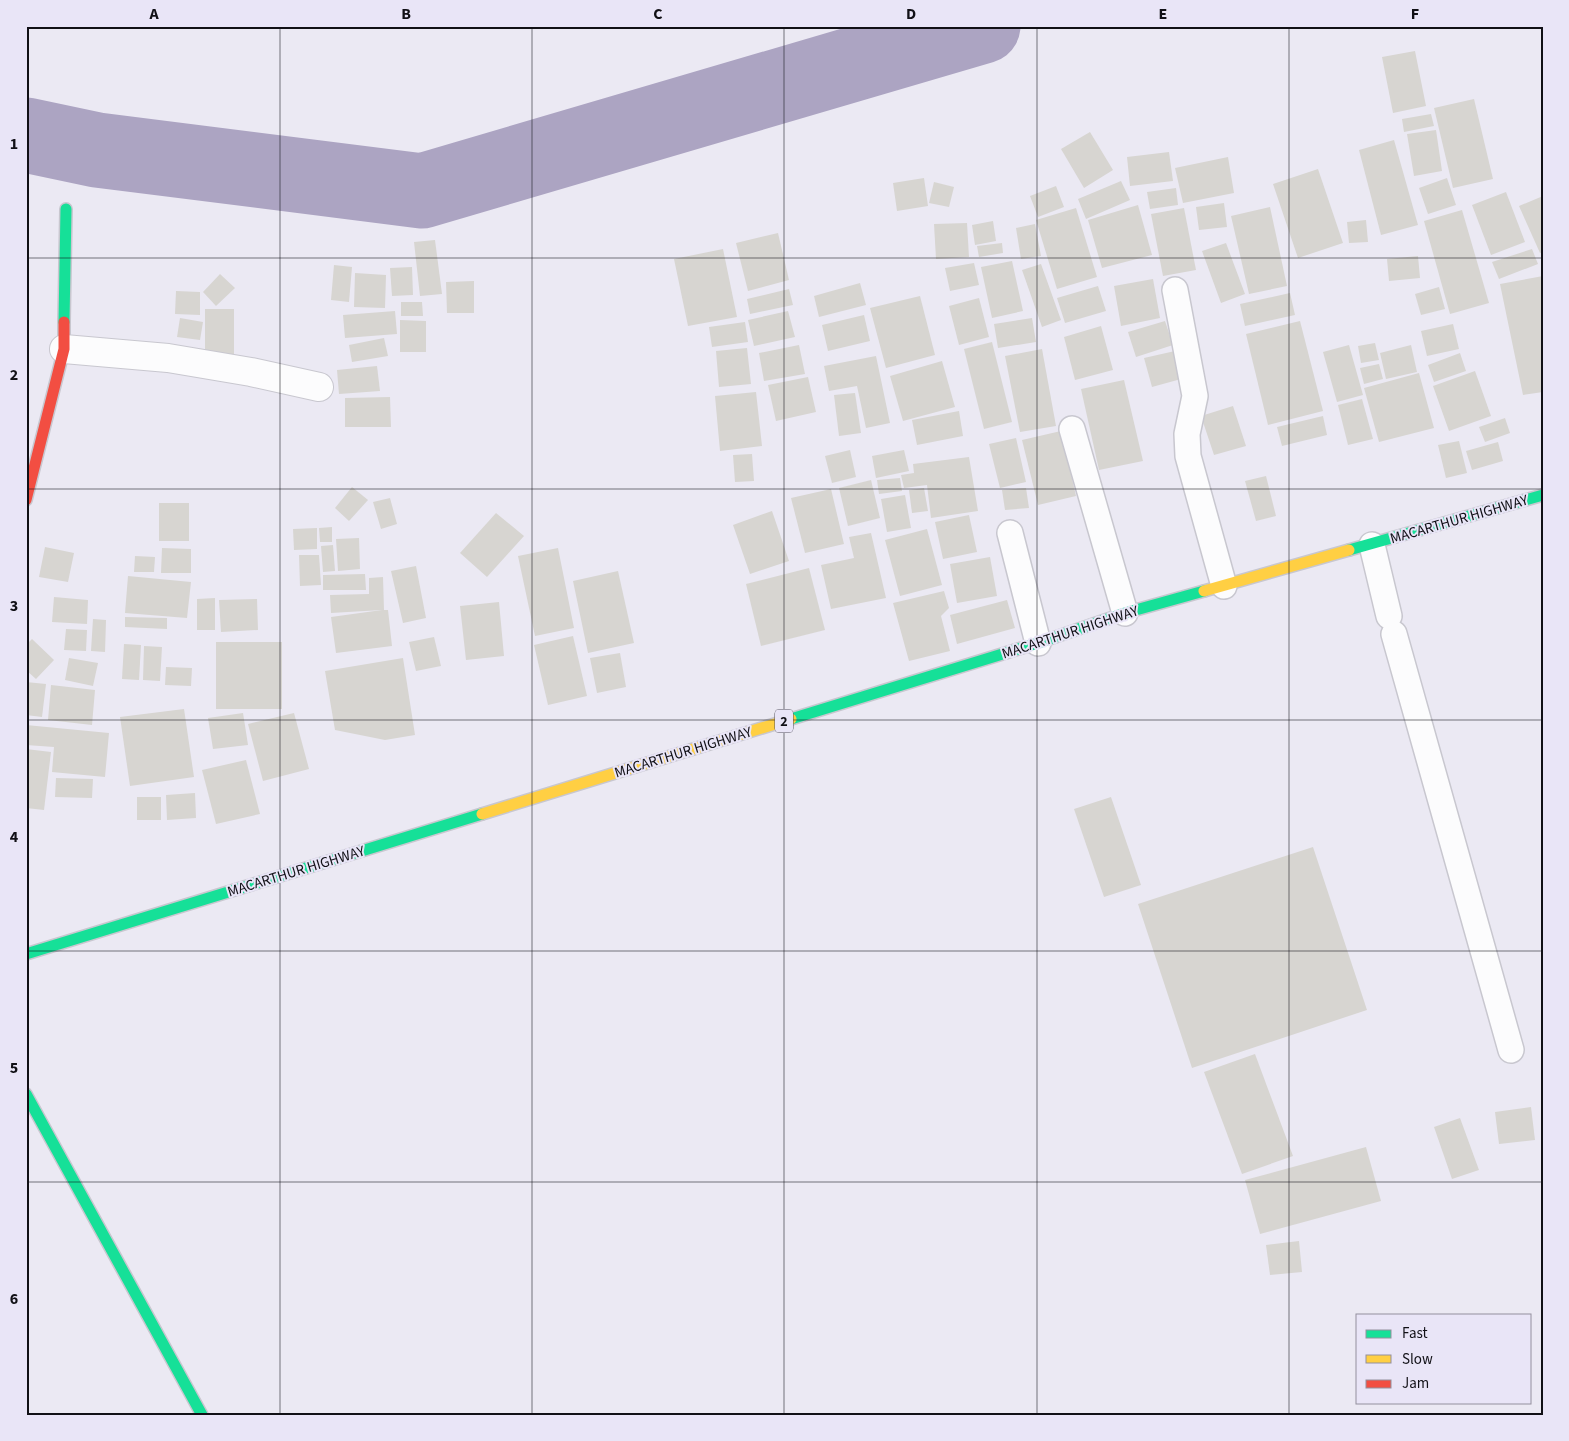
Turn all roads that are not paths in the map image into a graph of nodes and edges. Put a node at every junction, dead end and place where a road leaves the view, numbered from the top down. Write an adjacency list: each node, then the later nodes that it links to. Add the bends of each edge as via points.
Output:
1 (66, 209): 3 (main road)
2 (1175, 290): 10 (lane, via 1195,396 1188,434 1188,456)
3 (64, 349): 4 (street, via 168,358); 7 (main road)
4 (319, 387)
5 (1072, 429): 11 (lane)
6 (1543, 495): 9 (main road, MACARTHUR HIGHWAY / 2)
7 (26, 500)
8 (1010, 533): 12 (lane)
9 (1372, 545): 10 (main road, MACARTHUR HIGHWAY / 2); 14 (lane)
10 (1224, 586): 11 (main road, MACARTHUR HIGHWAY / 2)
11 (1125, 613): 12 (main road, MACARTHUR HIGHWAY / 2)
12 (1038, 643): 13 (main road, MACARTHUR HIGHWAY / 2)
13 (26, 954)
14 (1511, 1050)
15 (26, 1094): 16 (main road)
16 (202, 1415)

